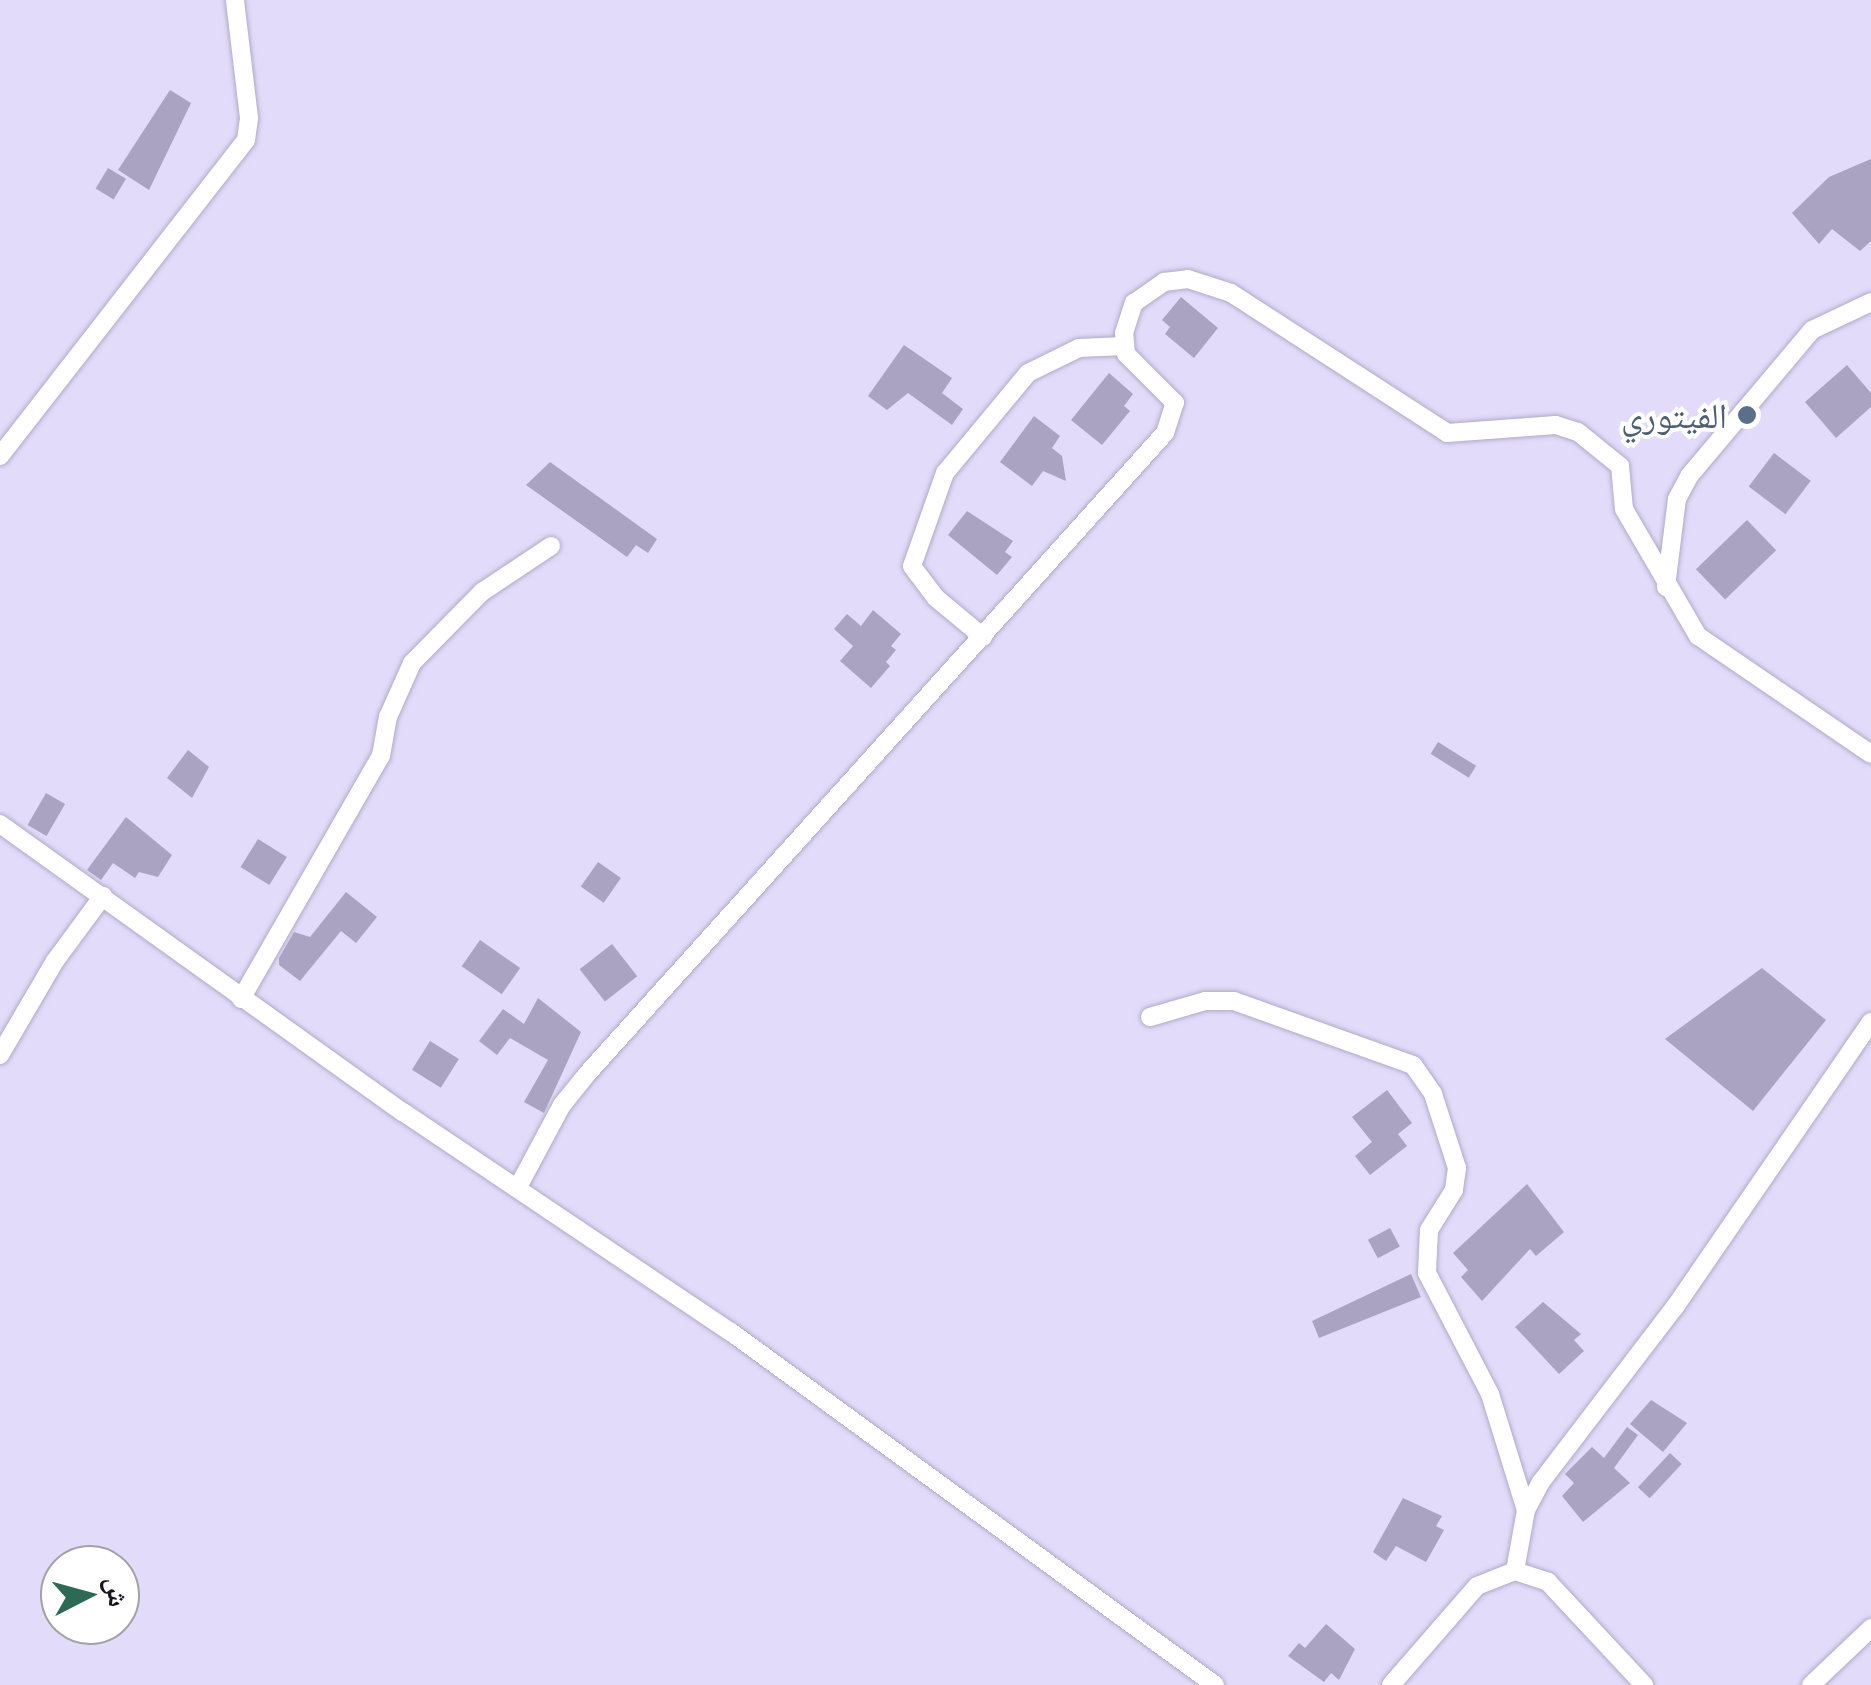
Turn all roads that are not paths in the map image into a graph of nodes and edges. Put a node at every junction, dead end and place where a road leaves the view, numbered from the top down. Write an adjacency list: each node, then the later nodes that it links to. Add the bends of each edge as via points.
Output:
1 (235, 0): 4 (street, via 250,118 246,140)
2 (1871, 302): 6 (street, via 1812,330 1690,476 1677,498)
3 (1124, 346): 6 (street, via 1126,324 1142,296 1188,278 1260,309 1447,433 1556,424 1578,432 1620,466 1624,509); 7 (street, via 1170,394 1172,424); 7 (street, via 1079,348 1028,374 945,473 912,566 936,598)
4 (0, 456)
5 (552, 546): 11 (street, via 482,592 412,663 388,717 381,756)
6 (1666, 588): 8 (street, via 1684,620 1729,662)
7 (983, 637): 15 (street, via 587,1074 562,1105)
8 (1871, 754)
9 (0, 824): 10 (street)
10 (103, 896): 11 (street); 14 (street, via 55,961)
11 (241, 999): 15 (street)
12 (1150, 1017): 16 (street, via 1205,1001 1234,1001 1412,1066 1432,1094 1457,1168 1454,1190 1428,1230 1427,1273 1490,1394)
13 (1871, 1022): 16 (street)
14 (0, 1056)
15 (518, 1188): 19 (street, via 731,1332)
16 (1526, 1510): 17 (street)
17 (1515, 1571): 20 (street, via 1477,1586); 21 (street, via 1548,1582)
18 (1871, 1628): 22 (street)
19 (1215, 1685)
20 (1391, 1685)
21 (1644, 1685)
22 (1812, 1685)

